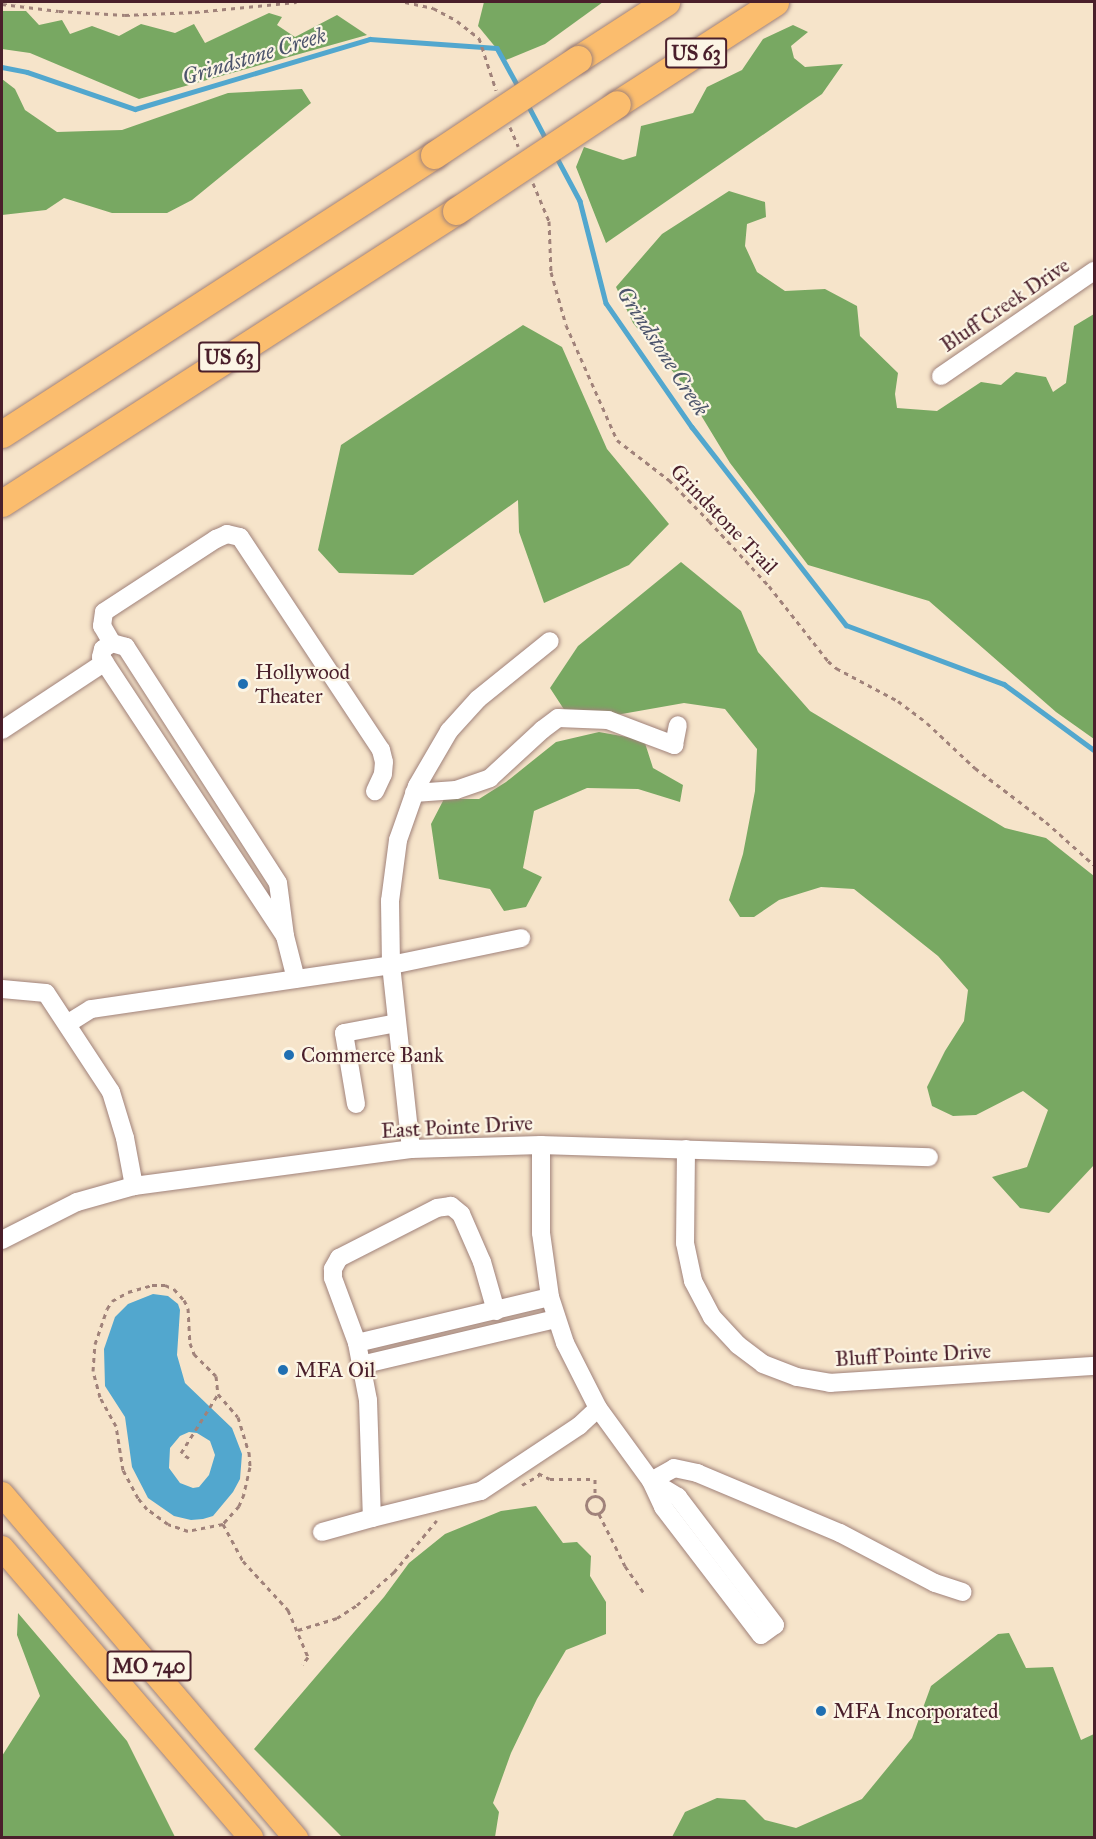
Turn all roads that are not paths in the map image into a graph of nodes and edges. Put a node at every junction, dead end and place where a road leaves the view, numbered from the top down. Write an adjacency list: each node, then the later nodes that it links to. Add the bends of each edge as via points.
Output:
1 (666, 2): 5 (highway, US 63, bridge)
2 (775, 2): 8 (highway, US 63, bridge)
3 (1095, 271): 4 (street, Bluff Creek Drive)
4 (941, 376)
5 (83, 381): 6 (highway); 7 (highway, US 63)
6 (2, 418)
7 (2, 434)
8 (45, 475): 9 (highway, US 63); 10 (highway)
9 (2, 502)
10 (2, 520)
11 (550, 641): 17 (street, via 478,699 449,731)
12 (112, 643): 13 (street, via 103,649 101,657); 16 (street, via 102,626 105,612 216,539 227,534 240,537 381,750 383,774); 18 (street, via 126,647 278,883)
13 (105, 662): 15 (street); 18 (street)
14 (678, 725): 17 (street, via 674,745 608,720 558,718 490,778 456,790)
15 (2, 730)
16 (375, 791)
17 (414, 793): 20 (street, via 398,840 390,901)
18 (285, 936): 21 (street)
19 (521, 938): 20 (street)
20 (391, 964): 21 (street); 23 (street)
21 (296, 979): 24 (street, via 91,1009)
22 (2, 989): 24 (street, via 46,993)
23 (397, 1023): 25 (street, via 344,1033); 27 (street)
24 (67, 1024): 30 (street, via 111,1092)
25 (356, 1104)
26 (541, 1145): 27 (street, East Pointe Drive); 28 (street, East Pointe Drive); 32 (street, via 541,1233)
27 (411, 1149): 30 (street, East Pointe Drive)
28 (686, 1149): 29 (street, East Pointe Drive); 37 (street, Bluff Pointe Drive, via 685,1243 693,1281 712,1317 763,1364 796,1377 830,1383)
29 (929, 1157)
30 (134, 1186): 31 (street, East Pointe Drive, via 77,1202)
31 (2, 1240)
32 (550, 1297): 33 (street); 34 (street)
33 (496, 1311): 35 (street); 35 (street, via 482,1262 461,1214 451,1206 437,1208 339,1258 333,1278)
34 (556, 1319): 36 (street); 38 (street)
35 (357, 1343): 36 (street)
36 (361, 1365): 41 (street, via 368,1400)
37 (1095, 1366)
38 (598, 1408): 39 (street); 41 (street, via 533,1467 481,1491)
39 (651, 1481): 39 (street, via 663,1507 761,1635 776,1625 678,1497); 44 (street, via 674,1468 696,1473 840,1533 935,1583)
40 (2, 1494): 46 (main road, MO 740)
41 (372, 1518): 42 (street)
42 (322, 1532)
43 (2, 1548): 45 (main road, MO 740)
44 (963, 1592)
45 (251, 1838)
46 (296, 1838)

